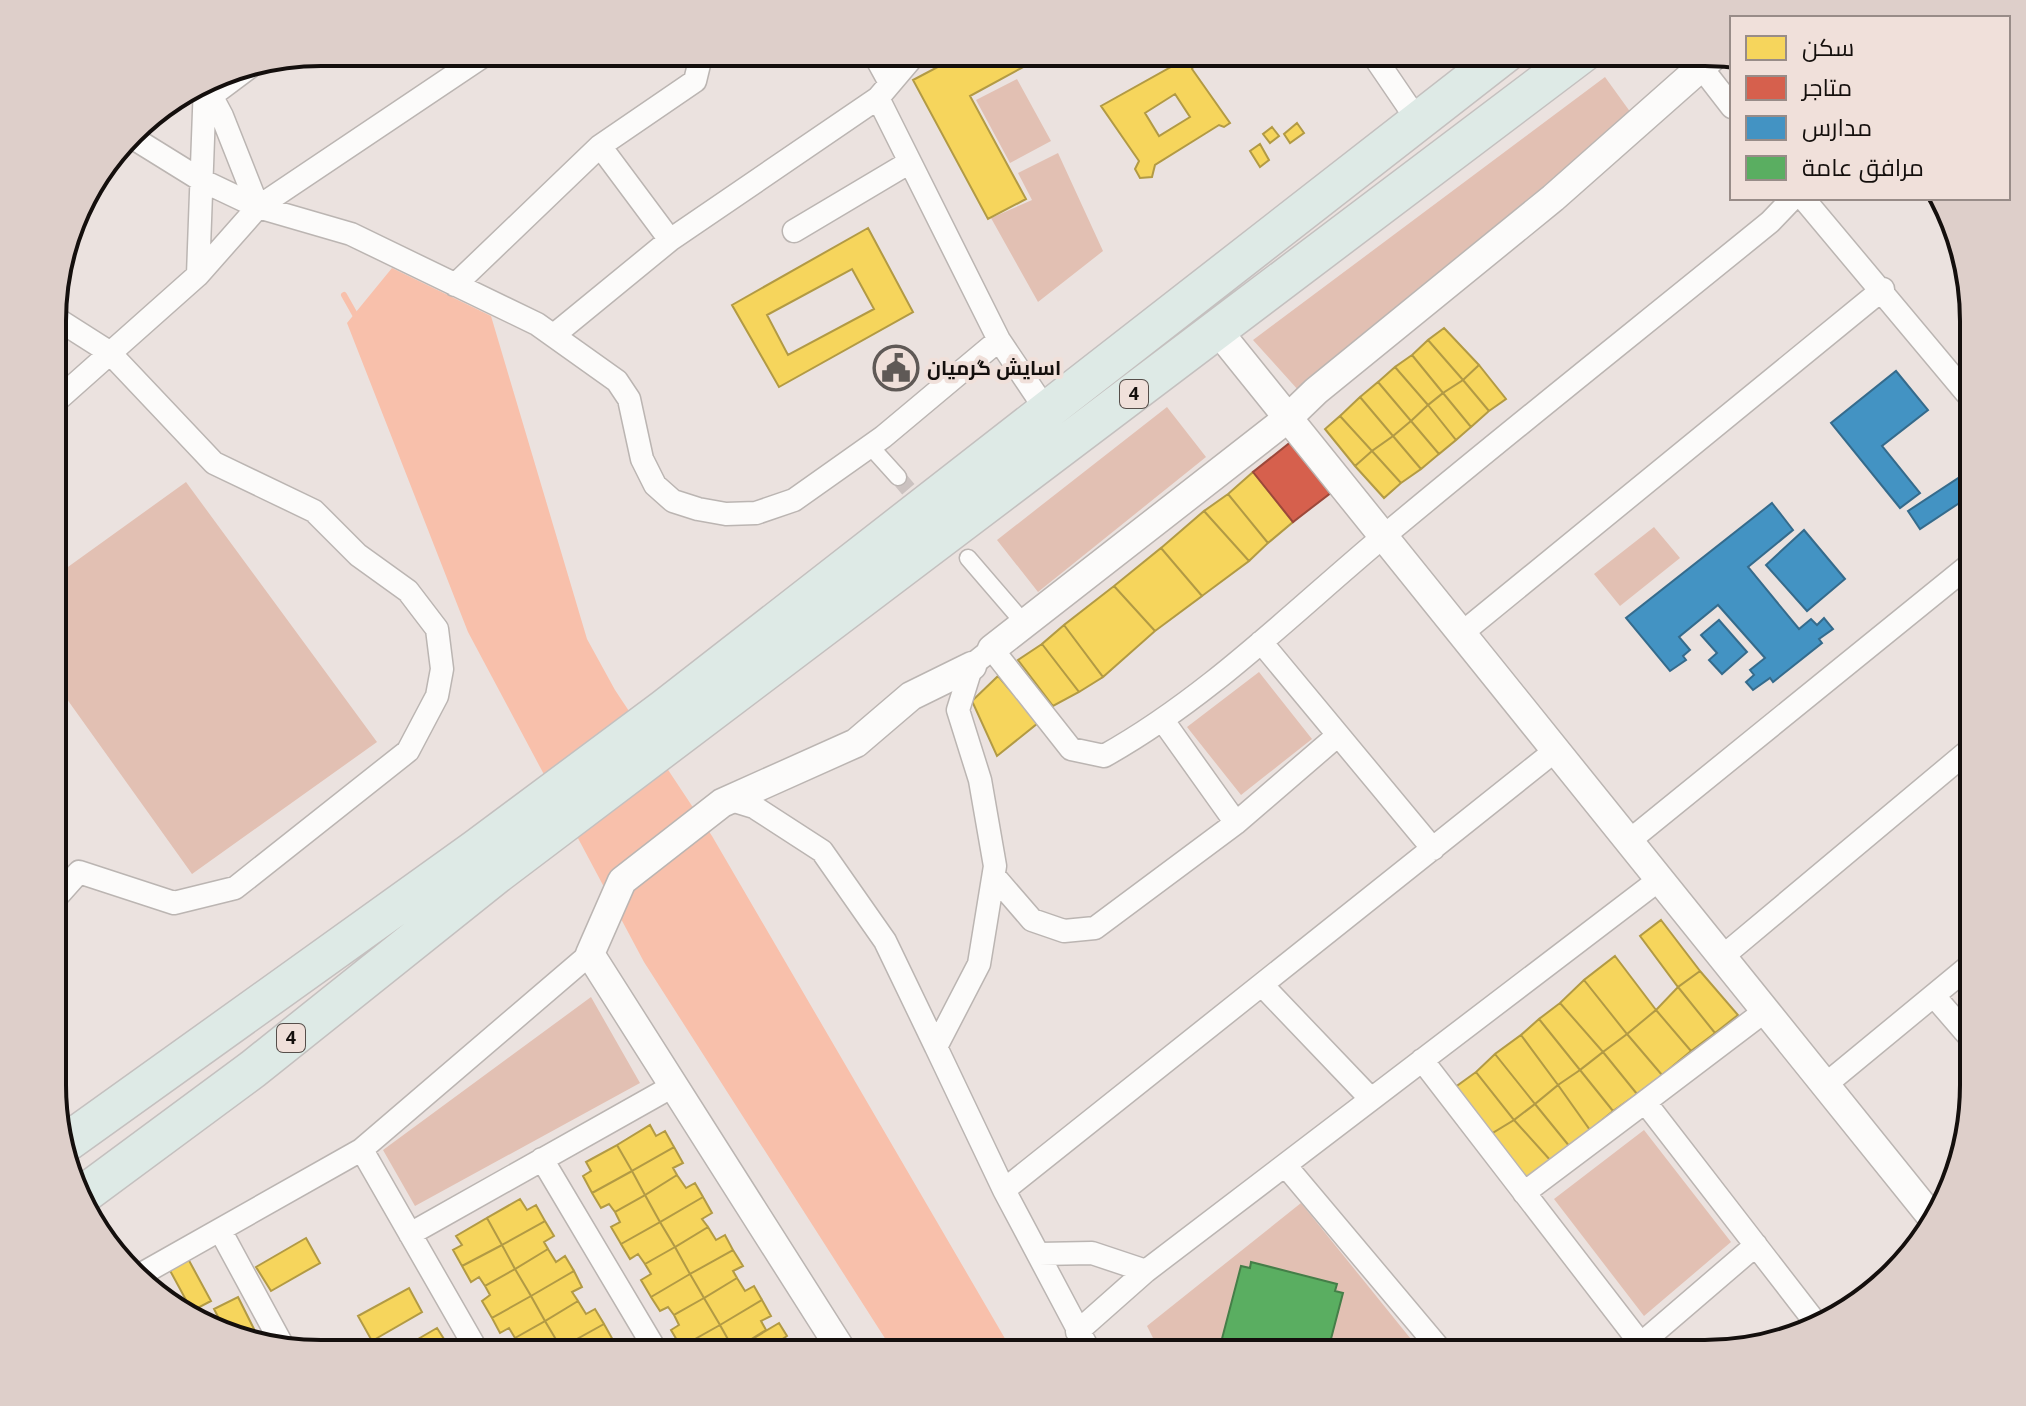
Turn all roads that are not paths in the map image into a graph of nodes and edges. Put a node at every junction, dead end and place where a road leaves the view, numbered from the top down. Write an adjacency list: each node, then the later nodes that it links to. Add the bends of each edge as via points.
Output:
1 (468, 66): 21 (street)
2 (699, 66): 16 (street, via 695,81)
3 (877, 66): 10 (street)
4 (904, 66): 10 (street)
5 (1381, 67): 14 (street)
6 (1488, 67): 14 (highway, 4)
7 (1564, 67): 28 (highway, 4)
8 (1701, 67): 35 (street)
9 (1712, 67): 13 (street)
10 (884, 90): 17 (street); 23 (street)
11 (208, 92): 21 (street)
12 (206, 93): 18 (street)
13 (1730, 103)
14 (1418, 121): 34 (highway, 4)
15 (140, 142): 18 (street)
16 (600, 146): 23 (street); 25 (street)
17 (910, 162): 22 (street); 30 (street)
18 (201, 180): 21 (street); 24 (street)
19 (1791, 200): 38 (street)
20 (1805, 200): 26 (street)
21 (258, 207): 24 (street); 25 (street, via 351,234)
22 (794, 231)
23 (670, 240): 29 (street)
24 (198, 275): 31 (street)
25 (455, 285): 29 (street)
26 (1883, 289): 32 (street); 43 (street)
27 (66, 325): 31 (street)
28 (1218, 331): 35 (street); 41 (highway, 4)
29 (554, 335): 36 (street, via 617,381 636,418 642,459 655,485 673,501 726,514 756,513 794,500)
30 (999, 340): 34 (street); 36 (street)
31 (109, 352): 33 (street); 57 (street, via 214,463 314,511 358,555 408,591 437,629 442,669 437,696 408,751 235,888 174,903 79,872)
32 (1959, 375)
33 (66, 392)
34 (1046, 410): 41 (highway, 4)
35 (1288, 418): 38 (street); 42 (street)
36 (870, 446): 37 (street)
37 (898, 477)
38 (1384, 536): 43 (street); 44 (street)
39 (968, 558): 42 (street)
40 (1959, 573): 52 (street)
41 (843, 592): 54 (highway, 4)
42 (1024, 623): 45 (street)
43 (1462, 633): 48 (street)
44 (1261, 642): 46 (street); 47 (street)
45 (982, 657): 46 (street, via 1071,749 1104,756); 50 (street, via 911,696 856,743); 55 (street, via 958,710 980,780)
46 (1164, 722): 51 (street)
47 (1337, 736): 51 (street); 53 (street)
48 (1556, 750): 52 (street); 53 (street)
49 (1959, 759): 59 (street)
50 (728, 799): 58 (street, via 622,881); 66 (street, via 754,807 822,851 885,941)
51 (1236, 823): 55 (street, via 1095,928 1064,931 1032,920)
52 (1629, 841): 56 (street)
53 (1433, 849): 61 (street)
54 (486, 861): 64 (highway, 4); 68 (highway, 4)
55 (994, 876): 66 (street, via 979,964)
56 (1660, 879): 59 (street); 67 (street)
57 (67, 886)
58 (590, 954): 70 (street); 74 (street)
59 (1722, 957): 63 (street)
60 (1959, 975): 62 (street)
61 (1262, 985): 71 (street); 77 (street)
62 (1934, 996): 65 (street); 69 (street)
63 (1765, 1011): 69 (street); 72 (street)
64 (230, 1025): 68 (highway); 73 (highway, 4)
65 (1959, 1025)
66 (936, 1047): 77 (street)
67 (1422, 1060): 71 (street); 79 (street)
68 (253, 1069): 78 (highway, 4)
69 (1825, 1085): 80 (street)
70 (673, 1086): 75 (street); 92 (street)
71 (1371, 1099): 76 (street)
72 (1645, 1102): 79 (street); 83 (street)
73 (72, 1139)
74 (362, 1150): 81 (street); 82 (street)
75 (542, 1159): 82 (street); 91 (street)
76 (1285, 1165): 86 (street); 94 (street)
77 (1004, 1190): 84 (street)
78 (89, 1191)
79 (1524, 1193): 95 (street)
80 (1927, 1211)
81 (220, 1230): 85 (street); 89 (street)
82 (410, 1234): 90 (street)
83 (1756, 1245): 87 (street); 96 (street)
84 (1039, 1254): 86 (street, via 1092,1253); 88 (street)
85 (147, 1271)
86 (1146, 1271): 88 (street)
87 (1811, 1317)
88 (1077, 1332): 93 (street)
89 (277, 1336)
90 (470, 1339)
91 (649, 1339)
92 (827, 1339)
93 (1082, 1340)
94 (1432, 1340)
95 (1629, 1340)
96 (1646, 1340)

